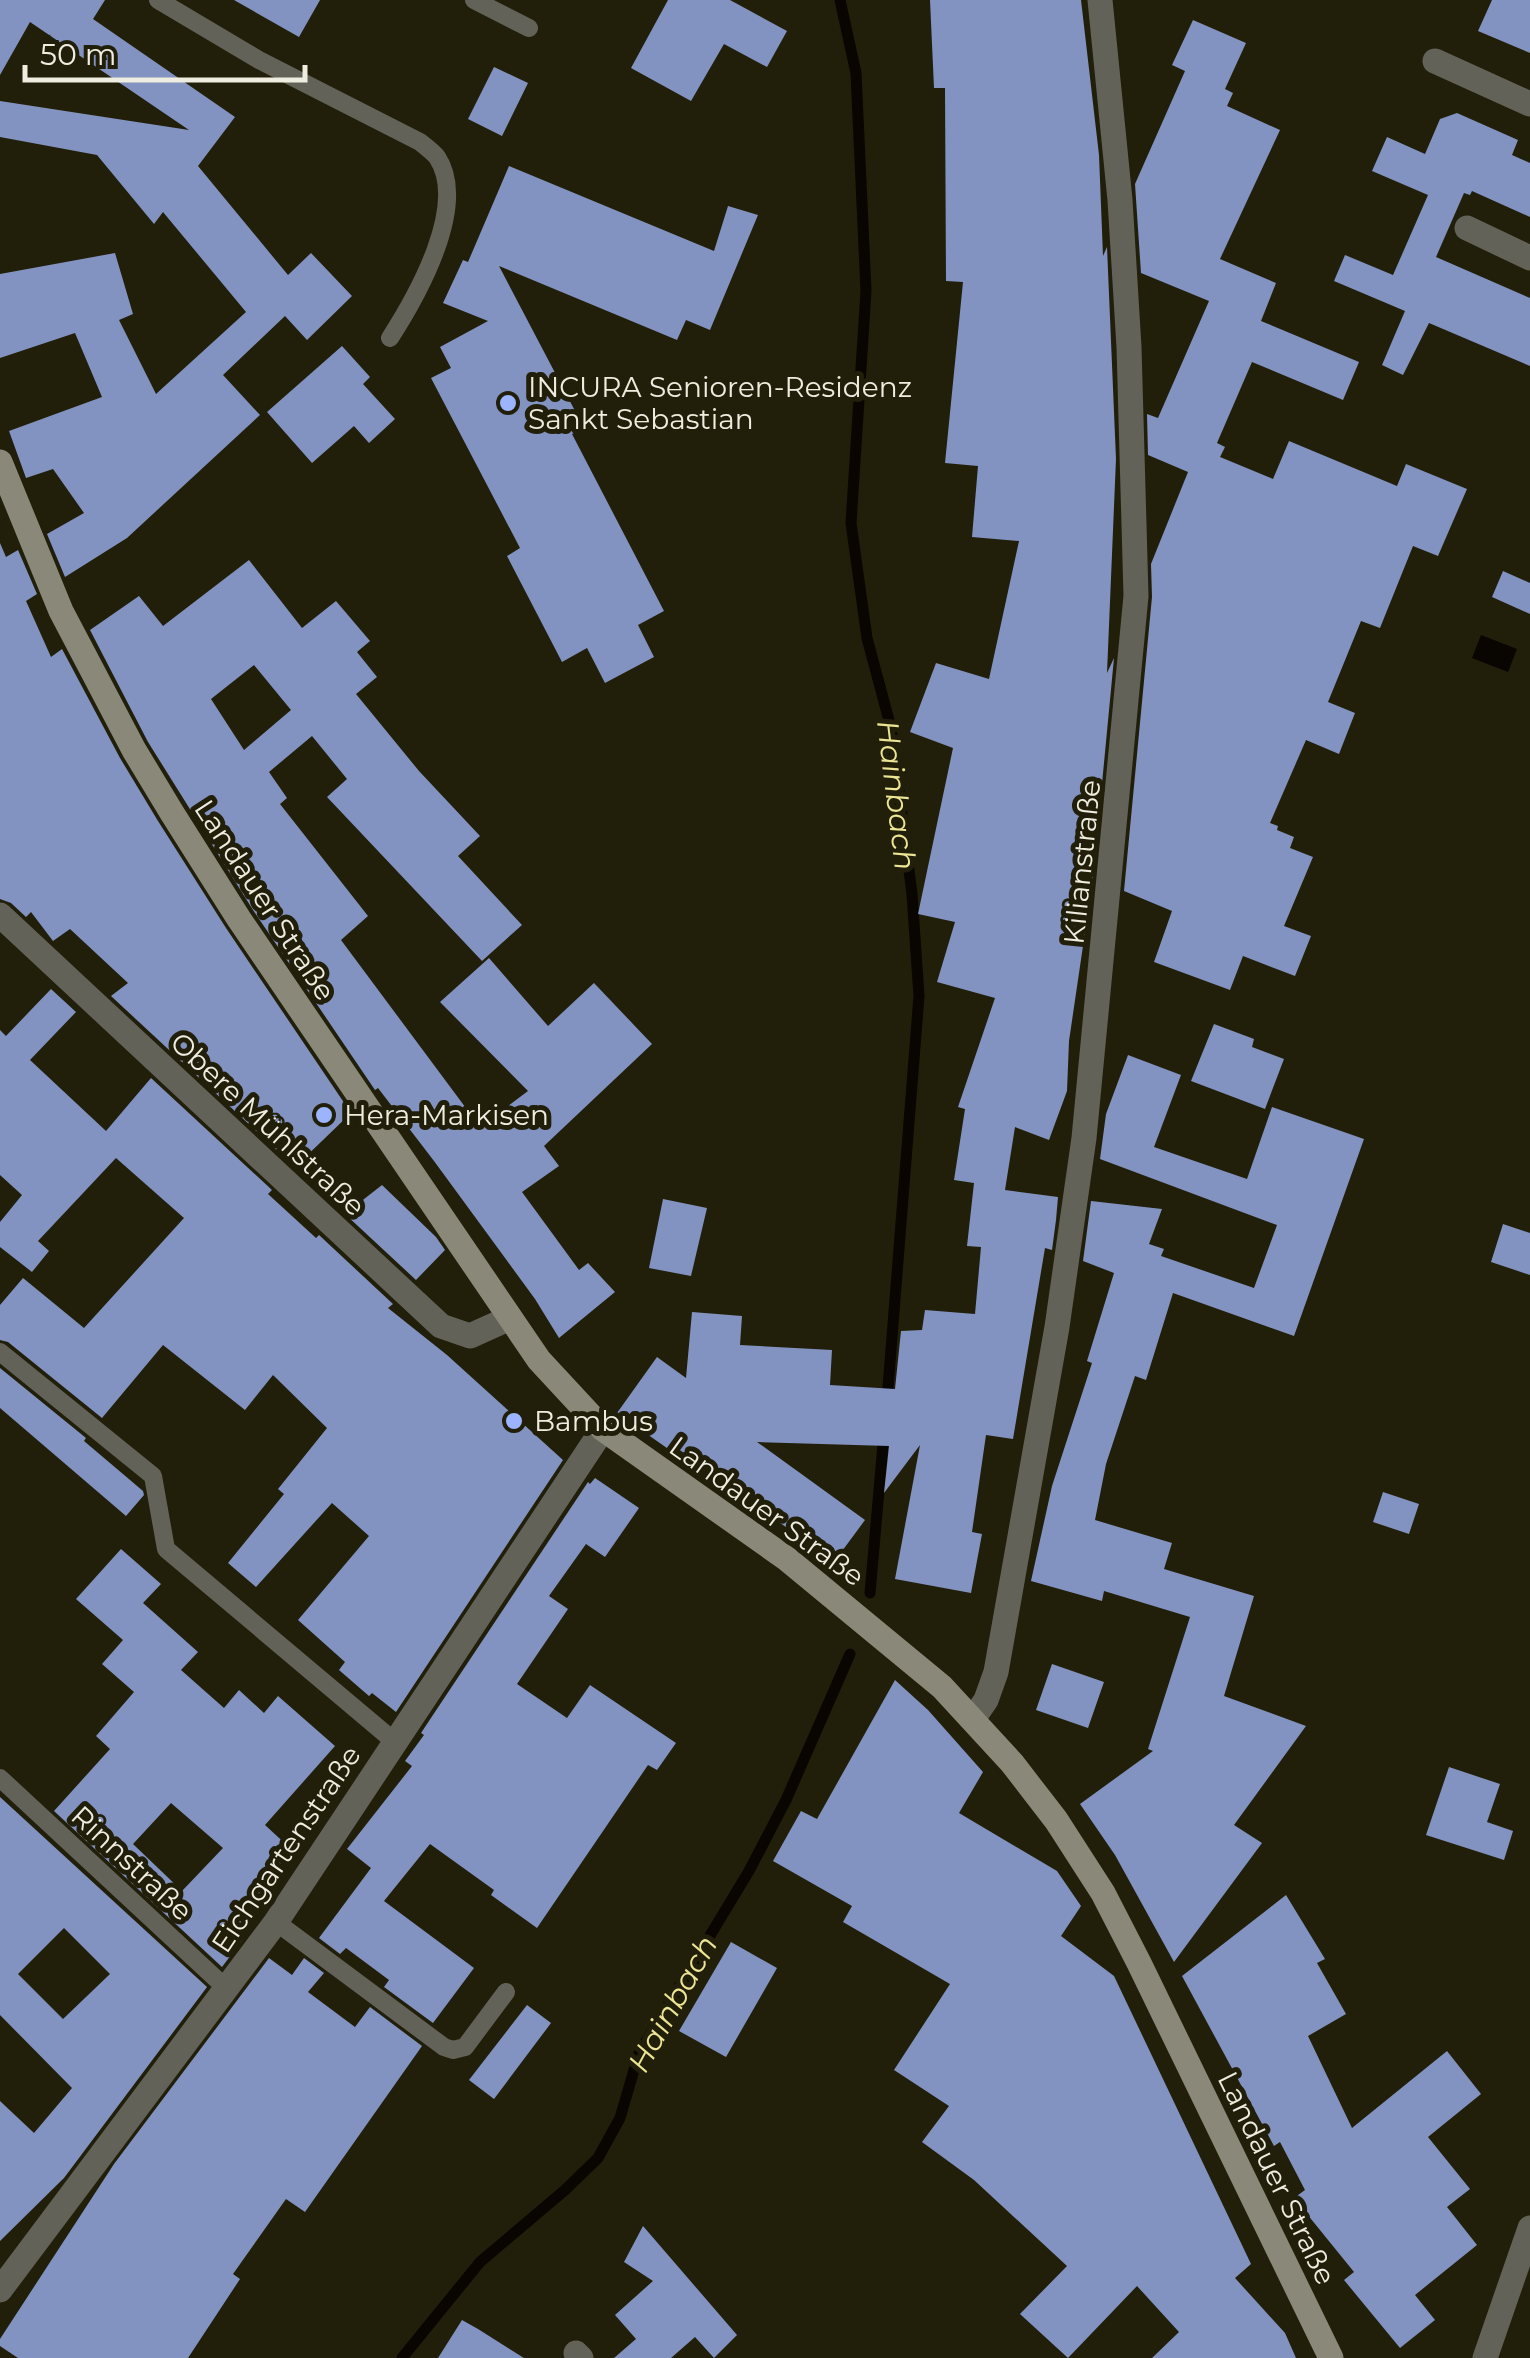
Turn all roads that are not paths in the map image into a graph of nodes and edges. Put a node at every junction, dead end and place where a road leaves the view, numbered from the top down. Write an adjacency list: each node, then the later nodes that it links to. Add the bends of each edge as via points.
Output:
1 (158, 0): 9 (lane, via 436,156 448,196 444,228)
2 (474, 0): 4 (lane)
3 (1100, 0): 15 (street, Kilianstraße, via 1130,346 1136,596 1084,1138 1057,1326 996,1672)
4 (529, 28)
5 (1435, 61): 6 (street)
6 (1530, 104)
7 (1466, 228): 8 (street)
8 (1530, 258)
9 (390, 338)
10 (0, 462): 12 (main road, Landauer Straße, via 61,610 134,750)
11 (0, 915): 12 (street, Obere Mühlstraße, via 433,1319 470,1336)
12 (510, 1318): 14 (main road, Landauer Straße, via 539,1360)
13 (0, 1352): 16 (lane, via 154,1476 166,1550)
14 (604, 1429): 15 (main road, Landauer Straße, via 844,1604); 16 (street, Eichgartenstraße)
15 (974, 1719): 23 (main road, Landauer Straße, via 1056,1820 1103,1893)
16 (395, 1742): 18 (street, Eichgartenstraße)
17 (0, 1778): 19 (lane, Rinnstraße)
18 (276, 1922): 19 (street, Eichgartenstraße); 20 (lane, via 453,2050 465,2047)
19 (227, 1989): 22 (street, Eichgartenstraße)
20 (506, 1992)
21 (1530, 2228): 24 (street)
22 (0, 2290)
23 (1331, 2358)
24 (1486, 2358)

